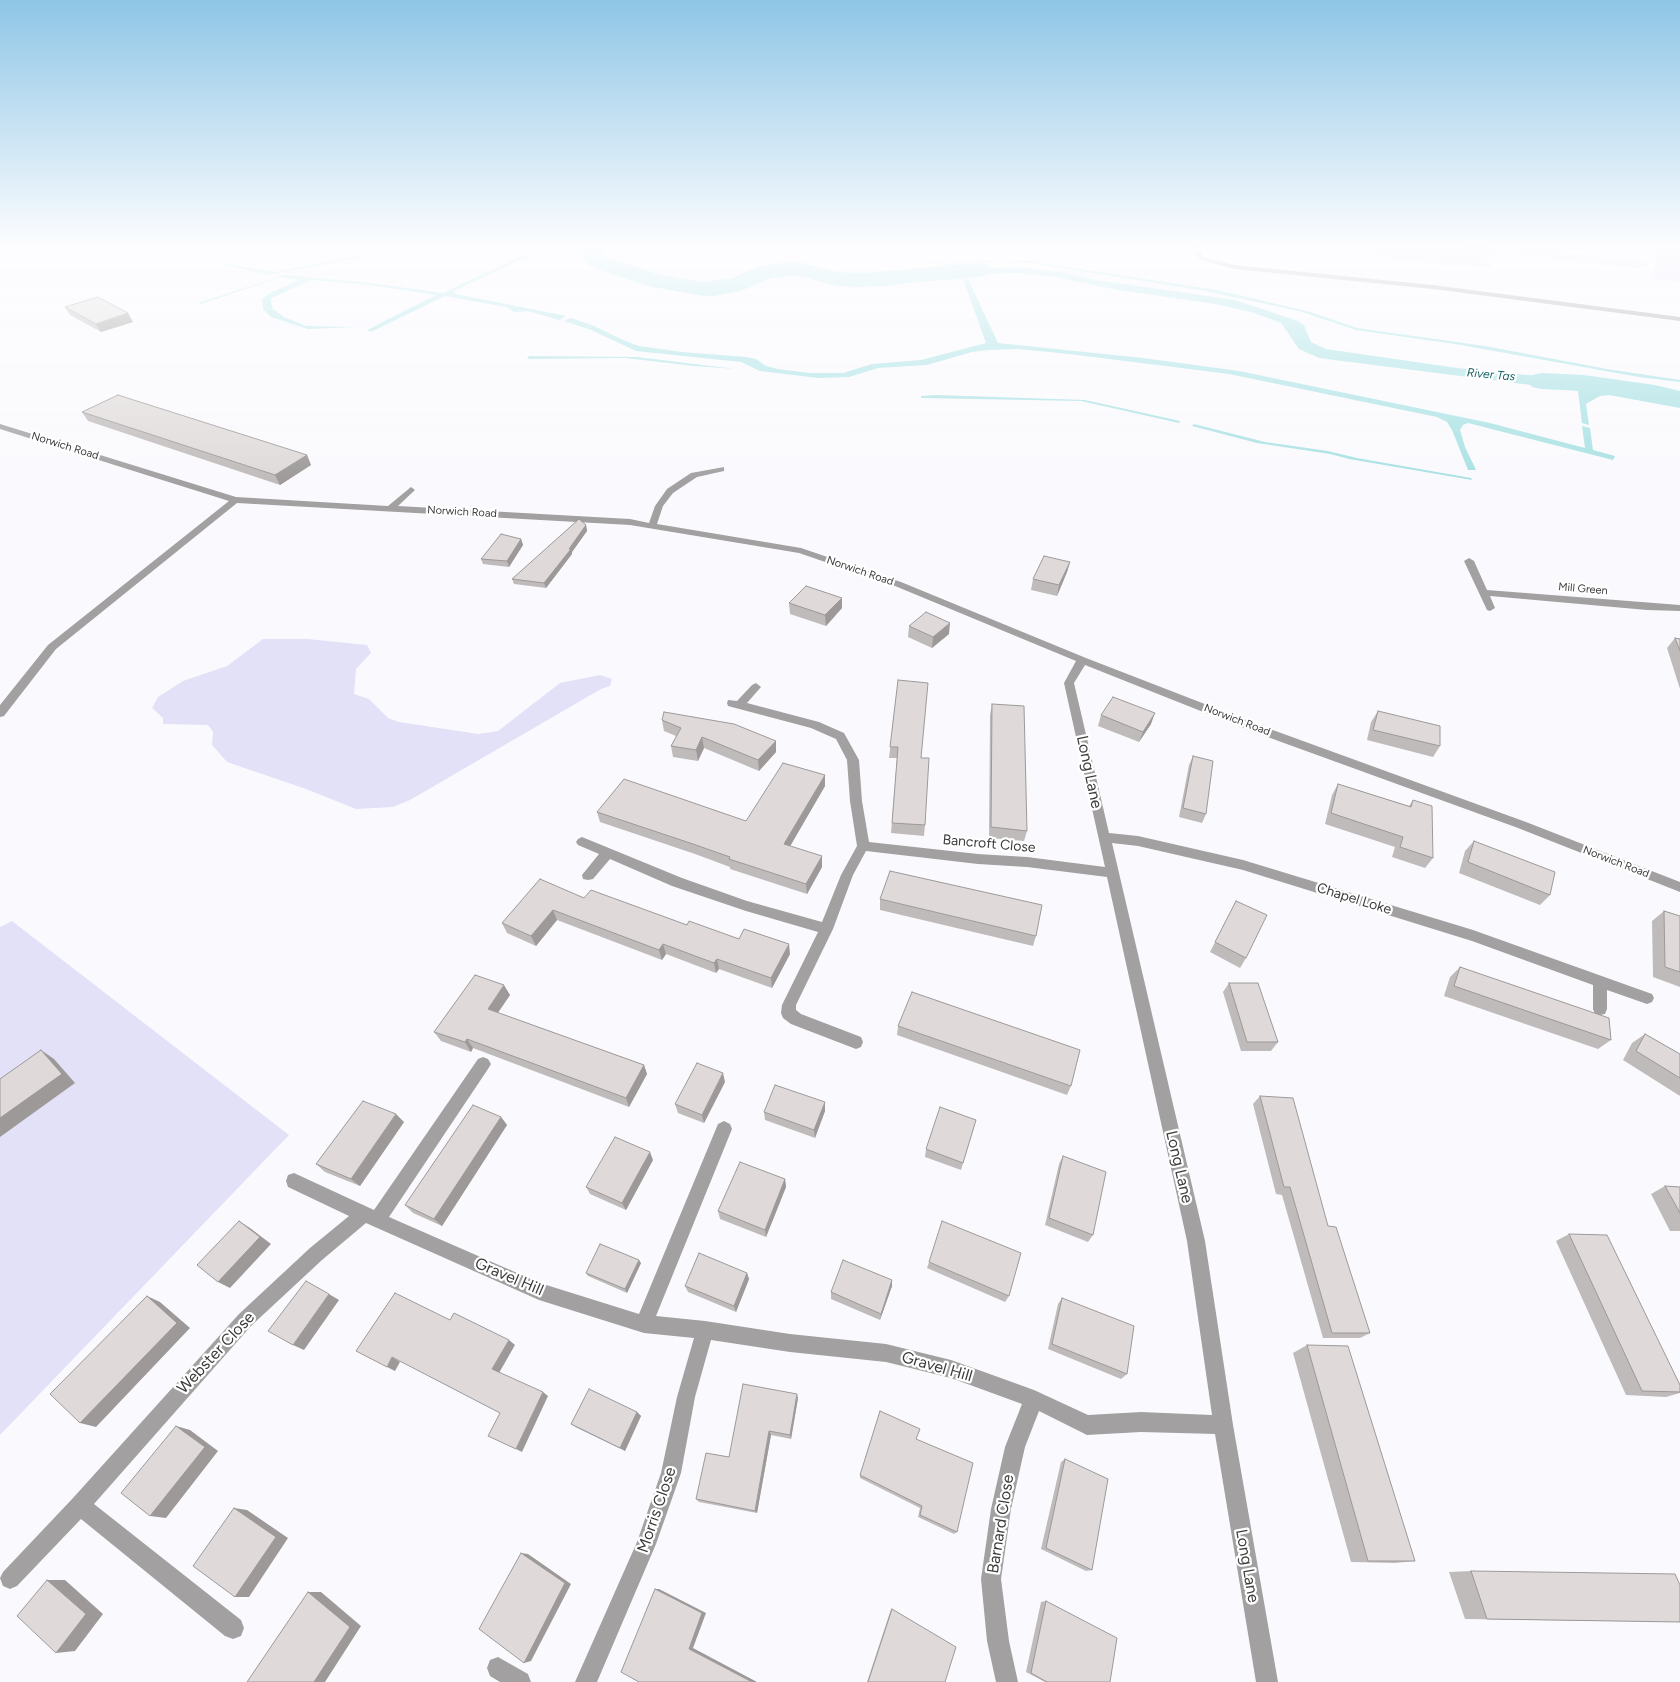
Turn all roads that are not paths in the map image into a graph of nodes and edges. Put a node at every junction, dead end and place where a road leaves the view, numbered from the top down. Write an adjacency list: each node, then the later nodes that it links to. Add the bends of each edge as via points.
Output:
1 (0, 426): 4 (street, Norwich Road)
2 (721, 469): 6 (street, via 694,474 670,491 659,506)
3 (411, 490): 5 (street)
4 (235, 500): 5 (street, Norwich Road); 13 (street, via 52,647)
5 (390, 508): 6 (street, Norwich Road)
6 (652, 526): 11 (street, Norwich Road, via 801,551 898,584)
7 (1469, 561): 8 (street)
8 (1483, 593): 9 (street); 10 (street, Mill Green)
9 (1490, 608)
10 (1680, 608)
11 (1082, 660): 14 (street, Long Lane, via 1069,683); 20 (street, Norwich Road)
12 (756, 687): 16 (street, via 735,704 814,725 840,736 853,760)
13 (0, 713)
14 (1103, 837): 18 (street, Long Lane); 22 (street, Chapel Loke, via 1138,841 1243,865 1473,936)
15 (582, 842): 17 (street)
16 (863, 846): 18 (street, Bancroft Close); 21 (street, via 847,875)
17 (608, 853): 19 (street); 21 (street, via 677,882)
18 (1113, 873): 33 (street, Long Lane, via 1196,1241)
19 (588, 875)
20 (1680, 886)
21 (826, 929): 25 (street, via 799,982 788,1013)
22 (1600, 981): 23 (street, Chapel Loke); 24 (street)
23 (1648, 998)
24 (1600, 1009)
25 (856, 1042)
26 (484, 1064): 29 (street)
27 (724, 1129): 30 (street)
28 (294, 1181): 29 (street, Gravel Hill)
29 (371, 1217): 30 (street, Gravel Hill, via 539,1291); 34 (street, Webster Close, via 316,1254 245,1320)
30 (644, 1324): 31 (street, Gravel Hill)
31 (705, 1330): 32 (street, Gravel Hill, via 886,1353 951,1369); 39 (street, Morris Close, via 686,1398 672,1473 646,1544)
32 (1034, 1399): 33 (street, Gravel Hill, via 1087,1425 1141,1422); 40 (street, Barnard Close, via 1015,1447 1001,1509 991,1579 998,1641)
33 (1223, 1425): 41 (street, Long Lane)
34 (80, 1505): 35 (street, Webster Close); 36 (street)
35 (10, 1579)
36 (233, 1628)
37 (498, 1668): 38 (street)
38 (520, 1682)
39 (586, 1682)
40 (1007, 1682)
41 (1267, 1682)

